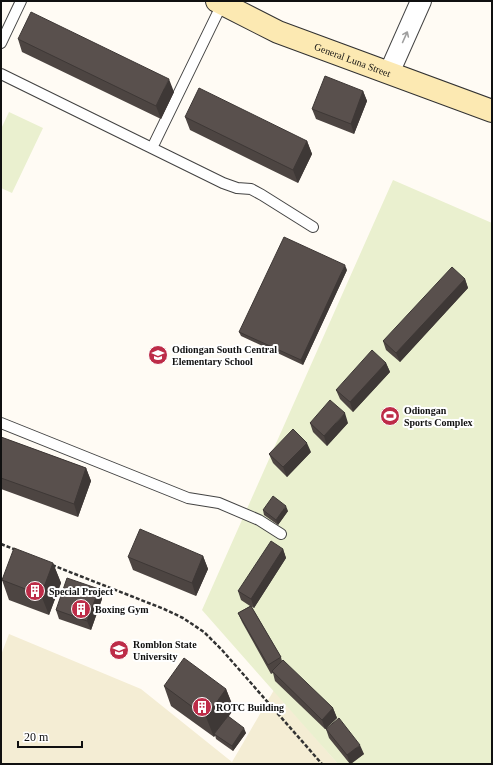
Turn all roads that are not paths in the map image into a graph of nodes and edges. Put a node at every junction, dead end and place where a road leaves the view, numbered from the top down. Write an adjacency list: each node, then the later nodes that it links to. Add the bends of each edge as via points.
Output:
1 (21, 1): 4 (lane)
2 (421, 1): 5 (street, one-way to 2)
3 (221, 2): 5 (main road, General Luna Street, via 278,32); 8 (lane)
4 (1, 43)
5 (389, 73): 7 (main road, General Luna Street)
6 (1, 74): 8 (lane)
7 (492, 112)
8 (152, 148): 9 (lane, via 223,183 262,195)
9 (313, 227)
10 (1, 423): 11 (lane, via 188,498 219,503 259,520)
11 (281, 534)

